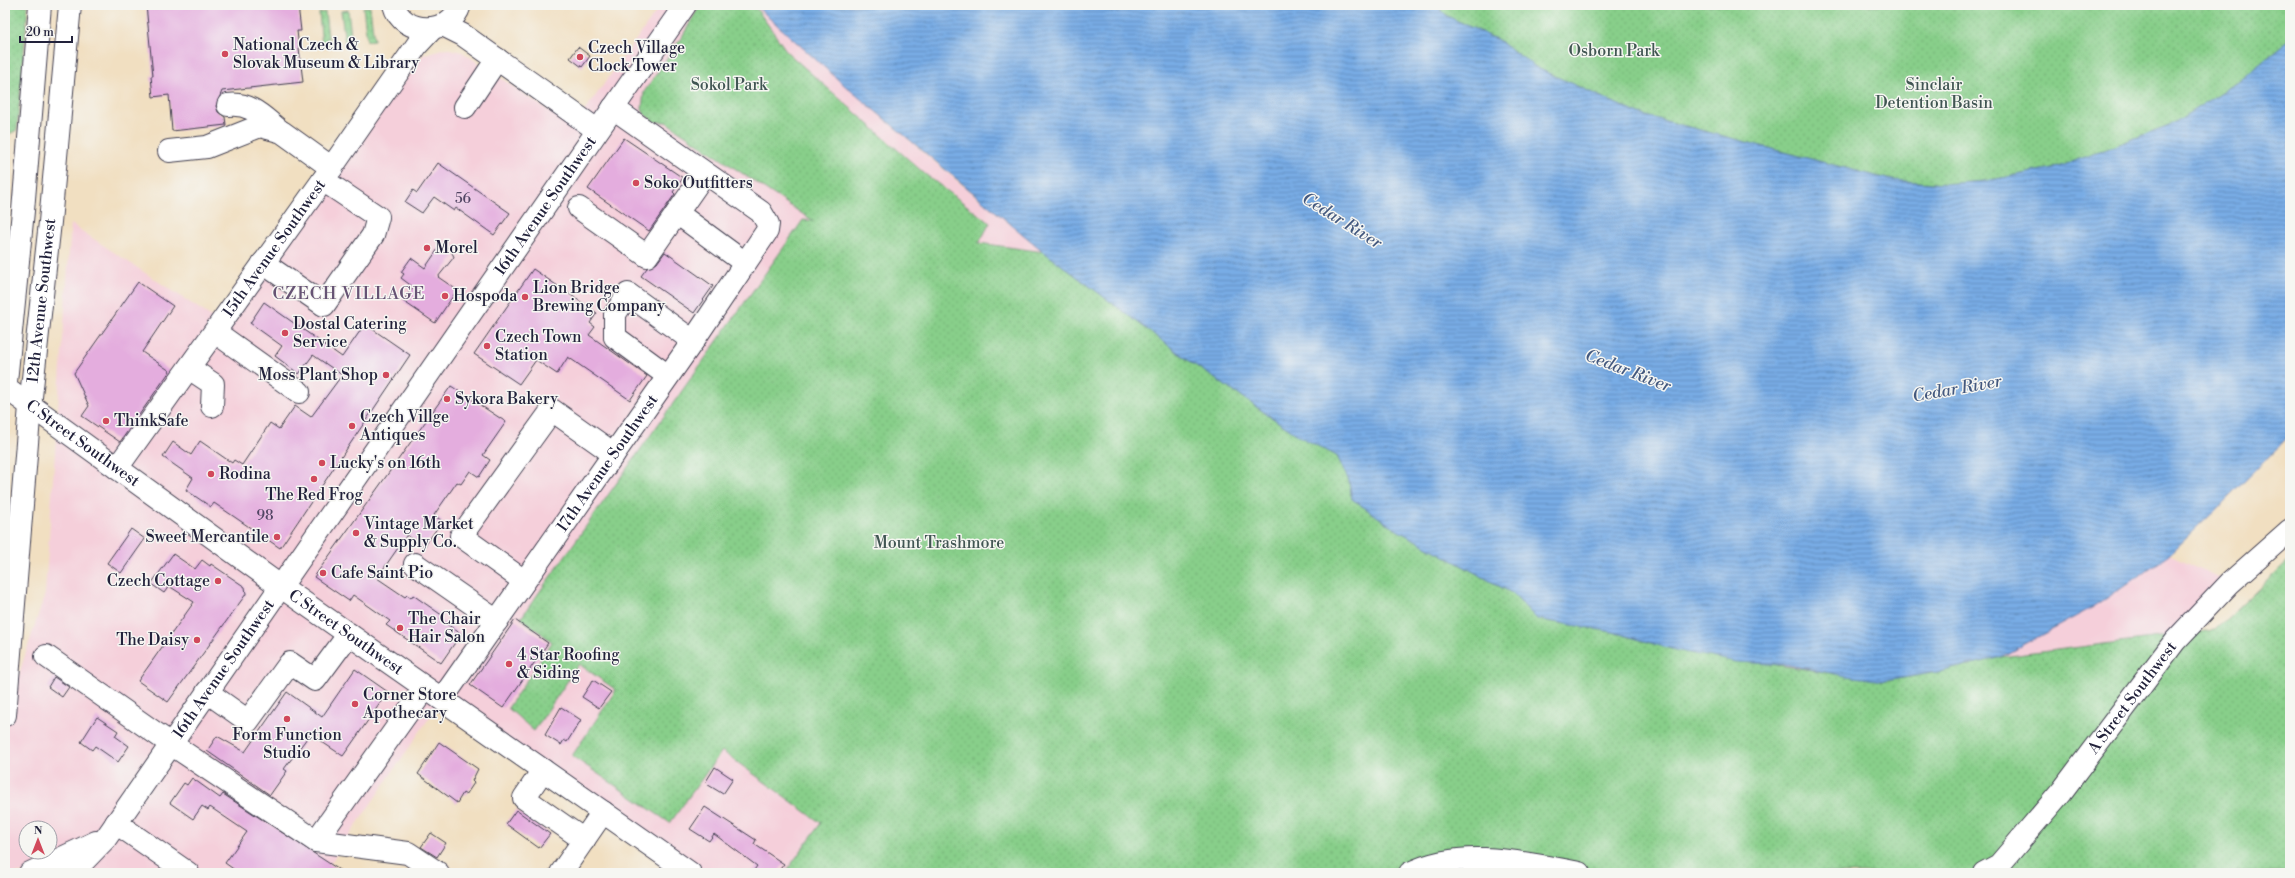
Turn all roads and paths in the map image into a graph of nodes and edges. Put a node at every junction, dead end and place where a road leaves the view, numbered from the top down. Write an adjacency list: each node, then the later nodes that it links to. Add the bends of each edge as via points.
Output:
1 (40, 5): 20 (street, 12th Avenue Southwest)
2 (70, 5): 28 (street, 12th Avenue Southwest)
3 (394, 5): 6 (street, via 401,18 410,25 420,28)
4 (460, 5): 6 (street, 15th Avenue Southwest, via 452,18)
5 (685, 5): 10 (street, 16th Avenue Southwest)
6 (437, 27): 7 (street, via 463,35); 15 (street, 15th Avenue Southwest, via 417,45)
7 (497, 59): 9 (street); 11 (street)
8 (228, 105): 12 (street, via 238,104 253,109)
9 (465, 107)
10 (613, 108): 11 (street, 16th Avenue Southwest); 14 (street)
11 (597, 130): 35 (street, 16th Avenue Southwest)
12 (282, 132): 13 (street, via 260,126 207,146); 15 (street)
13 (169, 151)
14 (704, 173): 17 (street); 19 (street, 17th Avenue Southwest, via 761,212 768,224 767,231)
15 (327, 174): 18 (street, 15th Avenue Southwest); 18 (street, via 378,217 373,235 324,305)
16 (579, 208): 17 (street, via 647,256)
17 (677, 213): 19 (street)
18 (263, 263): 22 (street, 15th Avenue Southwest)
19 (746, 263): 23 (street, 17th Avenue Southwest)
20 (17, 277): 21 (street); 26 (street, 12th Avenue Southwest)
21 (5, 307)
22 (215, 332): 24 (street, 15th Avenue Southwest); 27 (street)
23 (693, 341): 25 (street, 17th Avenue Southwest); 25 (street, via 628,294 615,314 615,337)
24 (189, 368): 29 (street, via 213,384); 31 (street, 15th Avenue Southwest)
25 (668, 376): 30 (street, 17th Avenue Southwest)
26 (5, 389): 28 (street, C Street Southwest)
27 (299, 392)
28 (30, 406): 31 (street, C Street Southwest); 41 (street, 12th Avenue Southwest)
29 (212, 406)
30 (614, 454): 34 (street, 17th Avenue Southwest); 34 (street, via 552,410 461,536)
31 (117, 468): 35 (street, C Street Southwest)
32 (2290, 530): 57 (street, A Street Southwest, via 2230,583 2175,641 2062,791 2000,865)
33 (415, 564): 36 (street)
34 (524, 581): 36 (street, 17th Avenue Southwest)
35 (280, 586): 37 (street, C Street Southwest); 39 (street, 16th Avenue Southwest)
36 (497, 621): 40 (street, 17th Avenue Southwest)
37 (349, 634): 39 (street, via 315,680 290,663 248,721); 40 (street, C Street Southwest)
38 (46, 656): 42 (street)
39 (207, 692): 42 (street, 16th Avenue Southwest)
40 (434, 693): 43 (street, C Street Southwest); 47 (street, 17th Avenue Southwest)
41 (5, 715)
42 (171, 744): 45 (street, 16th Avenue Southwest); 47 (street)
43 (544, 770): 44 (street, C Street Southwest); 46 (street, via 524,798)
44 (603, 812): 46 (street); 54 (street, C Street Southwest)
45 (111, 830): 48 (street, 16th Avenue Southwest); 49 (street); 51 (street)
46 (584, 840): 53 (street)
47 (316, 841): 52 (street, via 408,853)
48 (95, 864): 50 (street, 16th Avenue Southwest)
49 (30, 873)
50 (69, 873)
51 (188, 873)
52 (438, 873)
53 (561, 873)
54 (690, 873)
55 (1410, 873): 56 (street, via 1426,865 1457,858 1495,860)
56 (1579, 873)
57 (1984, 873)

